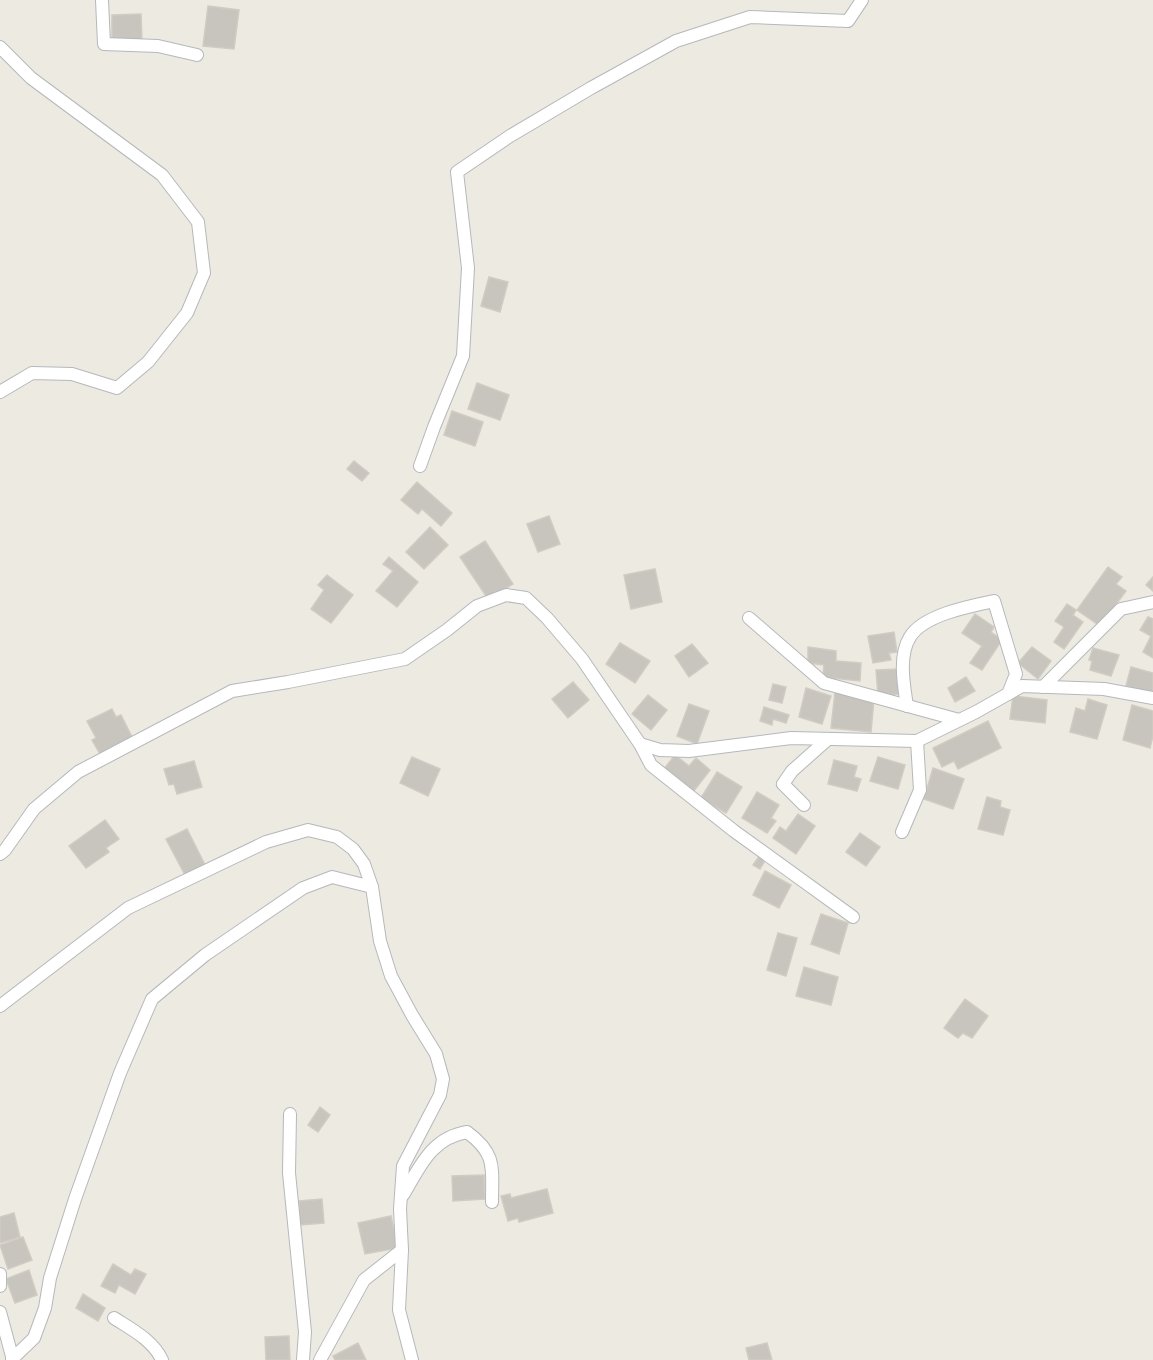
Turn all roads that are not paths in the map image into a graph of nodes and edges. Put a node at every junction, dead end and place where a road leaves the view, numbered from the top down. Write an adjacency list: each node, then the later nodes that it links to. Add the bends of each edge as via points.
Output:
1 (102, 0): 4 (street, via 104,44 158,46)
2 (862, 0): 6 (street, via 848,21 750,17 676,41 531,124 457,172 468,268 464,356)
3 (0, 47): 5 (street, via 31,78 162,175 198,222 204,273 187,313 148,362 117,388 72,374 32,373)
4 (197, 55)
5 (0, 392)
6 (420, 466)
7 (1153, 602): 9 (street, via 1121,609)
8 (749, 618): 12 (street, via 824,683)
9 (1043, 687): 10 (street, via 1022,686); 11 (street, via 1104,689)
10 (1008, 694): 12 (street, via 1016,674 994,601 956,608 917,628 904,653); 13 (street)
11 (1153, 698)
12 (907, 706): 13 (street)
13 (959, 720): 15 (street)
14 (828, 739): 15 (street); 16 (street, via 791,738 689,751 660,750); 17 (street, via 783,784)
15 (917, 741): 18 (street, via 920,790)
16 (640, 744): 19 (street, via 582,659 547,618 526,598 506,595 477,606 405,659 232,690 78,772 34,809); 21 (street, via 651,765 673,783)
17 (804, 805)
18 (902, 832)
19 (0, 854)
20 (372, 887): 22 (street, via 364,864 337,837 308,830 266,842 128,908); 24 (street, via 380,941 391,976 436,1054 443,1078 440,1095 403,1166); 31 (street, via 332,877 303,888 205,955 152,999 120,1073 75,1199 34,1338)
21 (853, 917)
22 (0, 1006)
23 (290, 1114): 33 (street, via 289,1173 306,1332)
24 (401, 1199): 25 (street, via 434,1147 453,1134 467,1132 480,1142 492,1161); 26 (street)
25 (492, 1202)
26 (402, 1250): 34 (street, via 364,1280); 35 (street, via 399,1310)
27 (0, 1274): 28 (street)
28 (0, 1286)
29 (0, 1312): 31 (street)
30 (114, 1318): 32 (street, via 138,1333)
31 (12, 1359)
32 (162, 1360)
33 (303, 1360)
34 (320, 1360)
35 (412, 1360)

